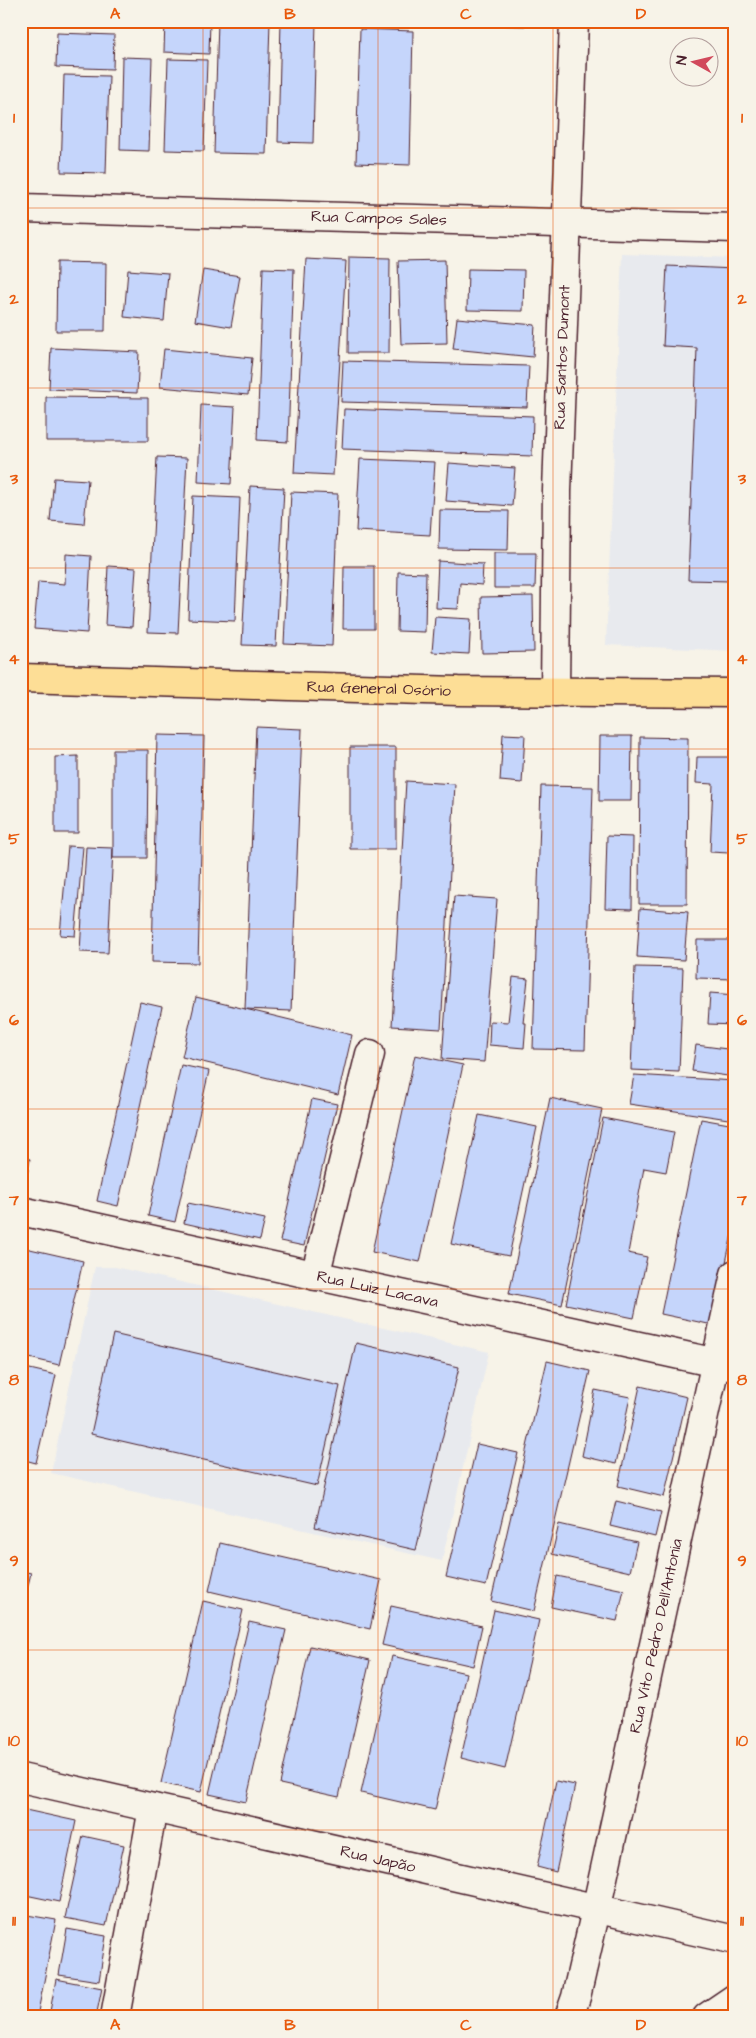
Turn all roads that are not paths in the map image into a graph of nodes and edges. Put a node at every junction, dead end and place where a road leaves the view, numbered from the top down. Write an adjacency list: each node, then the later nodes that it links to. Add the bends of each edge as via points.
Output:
1 (574, 21): 3 (street, Rua Santos Dumont)
2 (21, 208): 3 (street, Rua Campos Sales)
3 (568, 224): 4 (street, Rua Campos Sales); 6 (street, Rua Santos Dumont, via 557,491)
4 (735, 228)
5 (21, 678): 6 (main road, Rua General Osório)
6 (555, 692): 7 (main road, Rua General Osório)
7 (735, 693)
8 (370, 1054): 11 (street)
9 (21, 1211): 11 (street, Rua Luiz Lacava)
10 (735, 1274): 12 (street, Rua Vito Pedro Dell'Antonia)
11 (315, 1276): 12 (street, Rua Luiz Lacava)
12 (725, 1365): 15 (street, Rua Vito Pedro Dell'Antonia)
13 (21, 1778): 14 (street, Rua Japão)
14 (153, 1808): 15 (street, Rua Japão); 19 (street)
15 (596, 1910): 16 (street, Rua Japão); 18 (street, Rua Vito Pedro Dell'Antonia)
16 (735, 1940)
17 (735, 1998): 20 (street)
18 (574, 2010)
19 (116, 2017)
20 (707, 2017)

